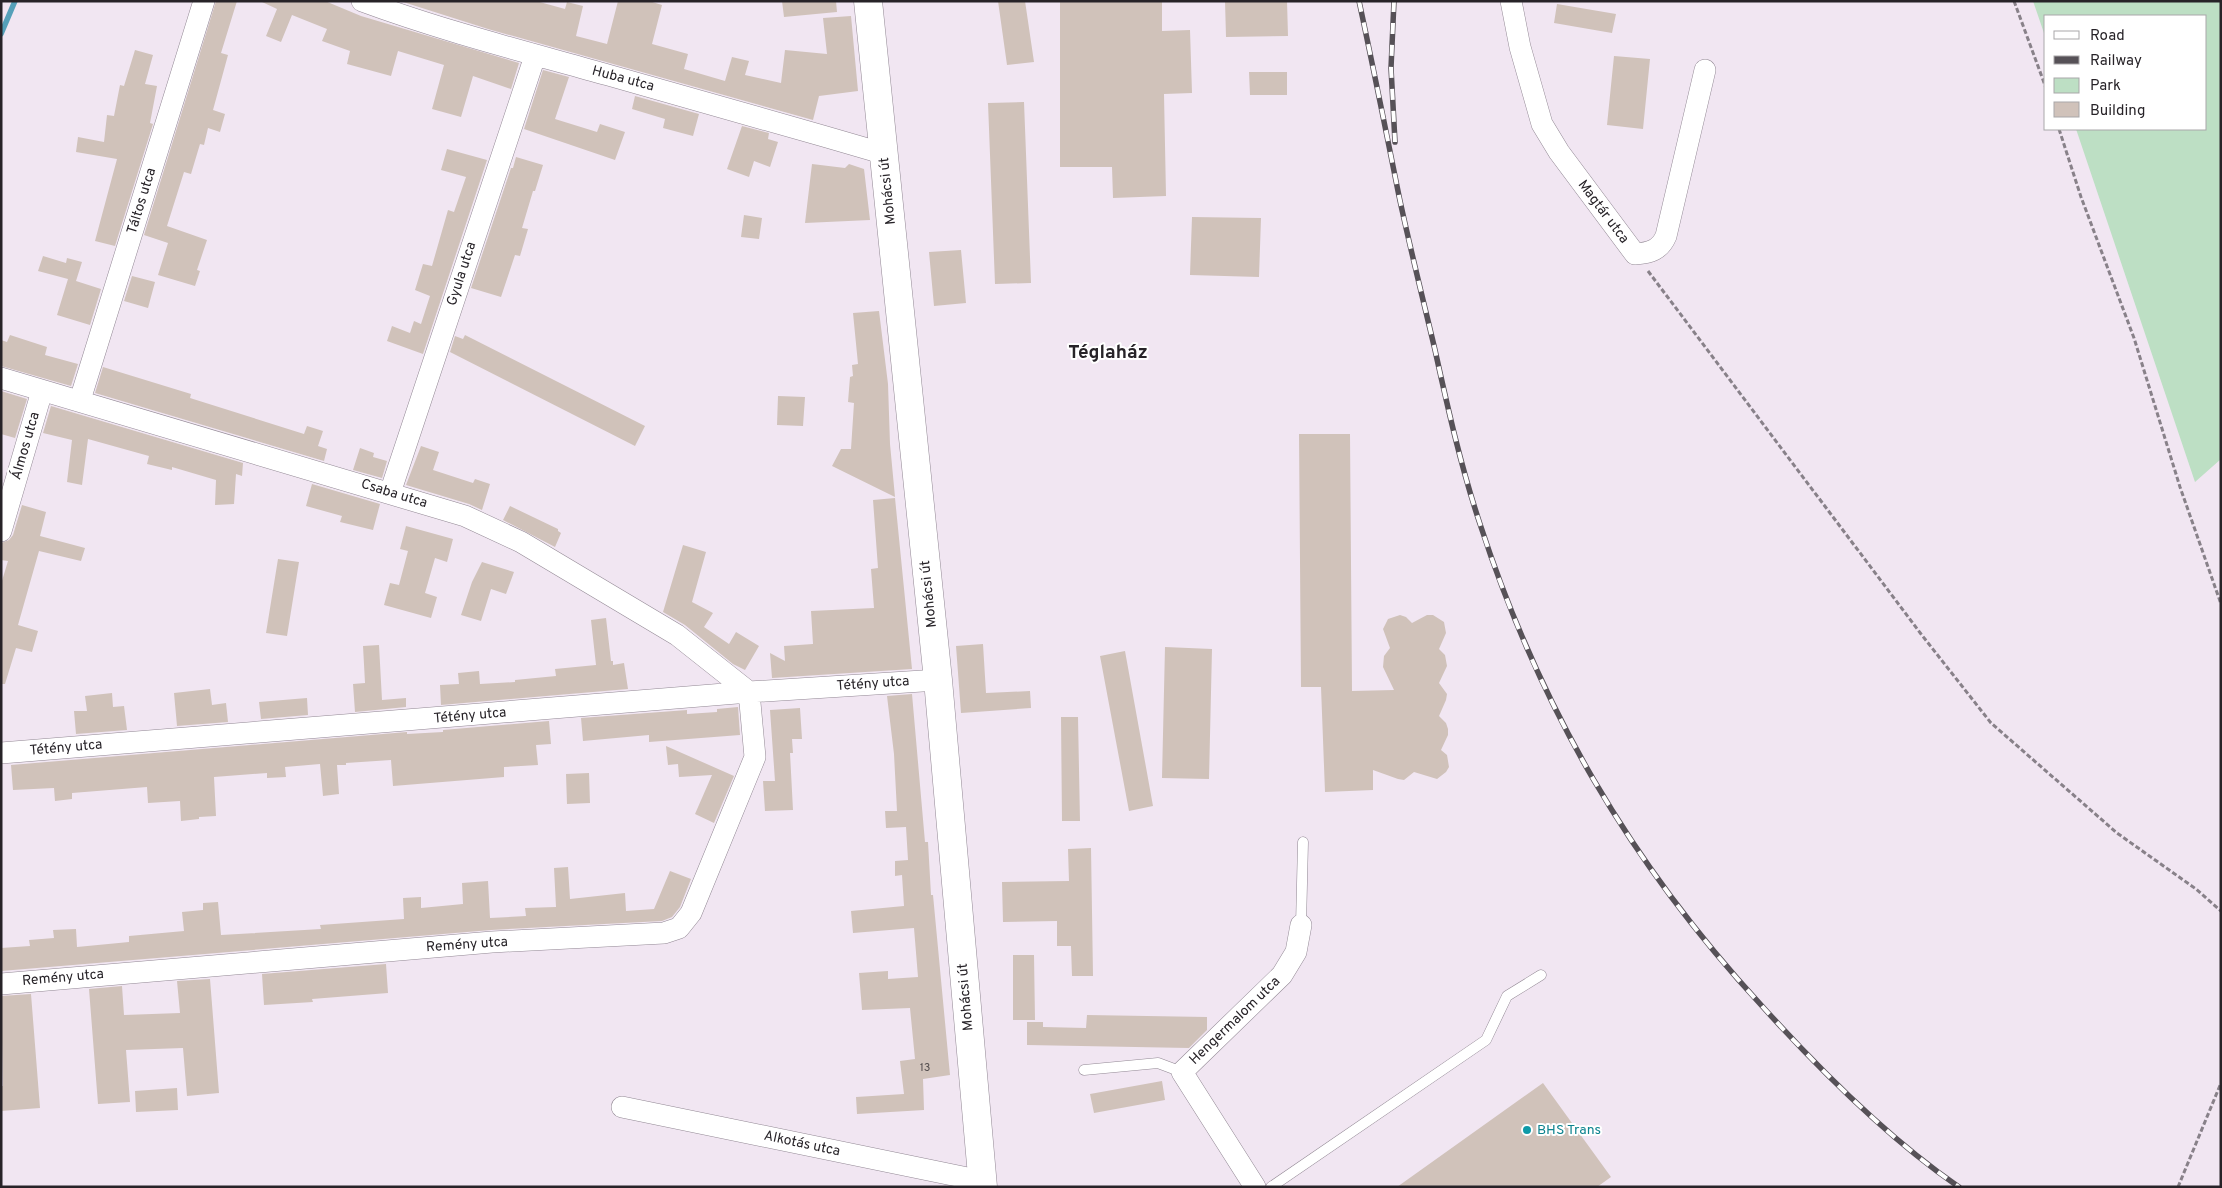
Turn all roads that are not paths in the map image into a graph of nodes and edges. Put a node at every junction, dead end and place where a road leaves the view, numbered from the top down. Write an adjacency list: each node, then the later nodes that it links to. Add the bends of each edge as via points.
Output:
1 (204, 1): 10 (street, Táltos utca)
2 (362, 1): 5 (street, Huba utca, via 413,20)
3 (868, 1): 7 (main road, Mohácsi út)
4 (1511, 1): 6 (street, Magtár utca, via 1520,47 1542,124 1635,254 1656,250 1666,236)
5 (535, 56): 7 (street, Huba utca); 11 (street, Gyula utca)
6 (1705, 70)
7 (885, 154): 13 (main road, Mohácsi út)
8 (1, 378): 9 (street, Csaba utca)
9 (42, 391): 10 (street, Csaba utca); 12 (street, Álmos utca)
10 (80, 400): 11 (street, Csaba utca)
11 (390, 493): 14 (street, Csaba utca, via 465,516 521,542 677,635)
12 (1, 531)
13 (938, 680): 14 (street, Tétény utca); 23 (main road, Mohácsi út)
14 (749, 692): 15 (street, Tétény utca); 19 (street, Remény utca, via 755,756 691,913 679,928 664,933 492,942)
15 (1, 753)
16 (1302, 842): 17 (lane)
17 (1301, 925): 21 (street, Hengermalom utca, via 1296,952 1282,975)
18 (1541, 976): 25 (lane, via 1507,996 1486,1040)
19 (1, 984)
20 (1084, 1070): 21 (lane, via 1158,1063)
21 (1182, 1072): 24 (street, Hengermalom utca)
22 (622, 1107): 23 (street, Alkotás utca)
23 (983, 1184)
24 (1255, 1187)
25 (1271, 1187)

